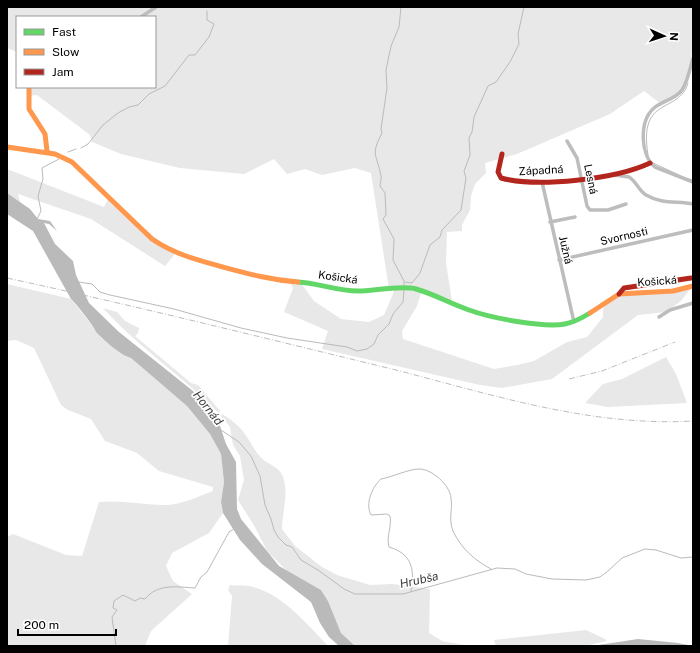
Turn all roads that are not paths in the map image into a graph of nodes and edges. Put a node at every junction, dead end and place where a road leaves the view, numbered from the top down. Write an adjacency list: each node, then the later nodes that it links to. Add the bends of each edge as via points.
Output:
1 (156, 7): 2 (street)
2 (142, 16)
3 (693, 58): 9 (street, via 682,90 653,109 646,122 644,139)
4 (28, 88): 7 (street, via 29,111 46,138)
5 (567, 141): 11 (street, Lesná, via 577,158)
6 (7, 147): 7 (street, Košická, via 25,151)
7 (46, 151): 25 (street, Košická, via 62,156 80,169 152,238 182,256 271,280 314,283 340,290 414,288 490,316 548,324)
8 (502, 154): 12 (street, Západná, via 498,172 501,178 510,181)
9 (650, 163): 10 (street, Západná); 13 (street)
10 (608, 175): 11 (street, Západná); 15 (street, Západná, via 629,177 645,195 655,199 667,203)
11 (580, 178): 12 (street, Západná); 14 (street, Lesná, via 590,210 608,210)
12 (542, 182): 17 (street, Južná)
13 (693, 182)
14 (626, 204)
15 (693, 204)
16 (575, 217): 17 (street)
17 (550, 222): 19 (street, Južná)
18 (693, 230): 19 (street, Svornosti)
19 (559, 260): 25 (street, Južná)
20 (691, 278): 22 (street, via 624,288)
21 (693, 286): 22 (street, Košická, via 672,291)
22 (619, 294): 25 (street, Košická)
23 (693, 303): 24 (street, via 670,310)
24 (659, 317)
25 (574, 322)

